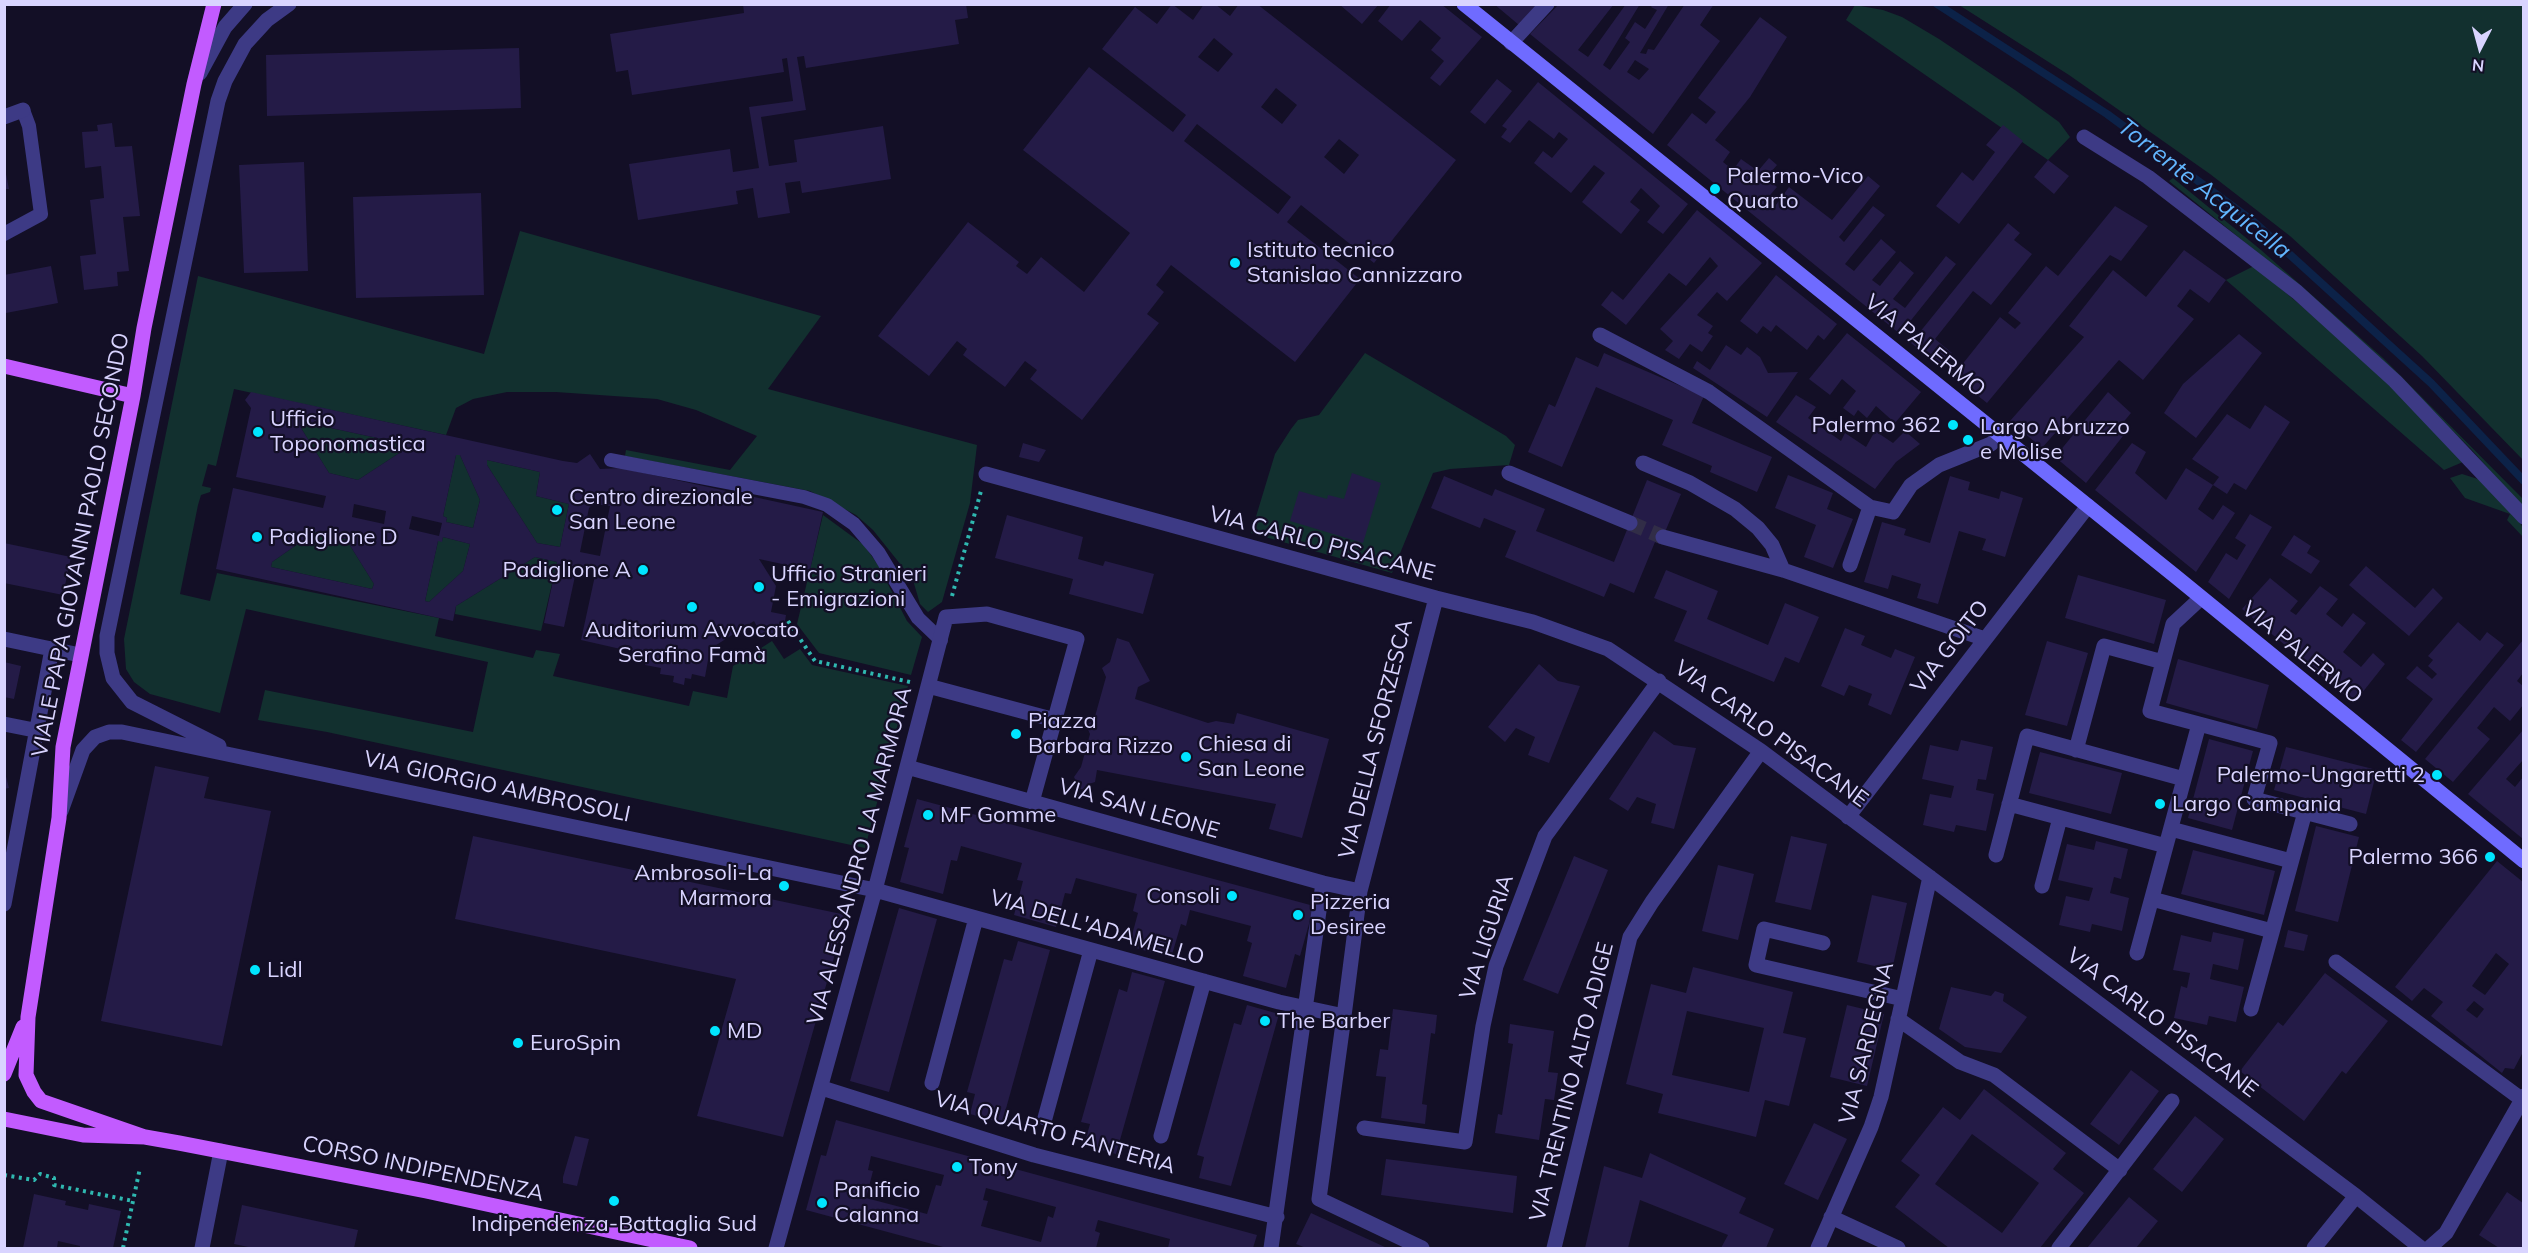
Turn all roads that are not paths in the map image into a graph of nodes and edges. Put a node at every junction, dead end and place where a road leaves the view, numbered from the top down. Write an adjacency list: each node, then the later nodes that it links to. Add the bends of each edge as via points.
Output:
1 (214, 4): 7 (main road, VIALE PAPA GIOVANNI PAOLO SECONDO)
2 (245, 4): 7 (street, via 225,27)
3 (289, 4): 43 (street, via 245,44 218,101 107,636 109,666 121,690 147,711)
4 (1464, 4): 6 (main road, VIA PALERMO)
5 (1547, 4): 6 (street)
6 (1511, 43): 15 (main road, VIA PALERMO)
7 (194, 84): 14 (main road, VIALE PAPA GIOVANNI PAOLO SECONDO)
8 (23, 110): 9 (street); 11 (lane, via 29,126 41,214)
9 (4, 117)
10 (2084, 137): 22 (street, via 2148,177 2297,292 2395,381)
11 (4, 234)
12 (1600, 335): 21 (street, via 1709,392)
13 (4, 366): 14 (main road)
14 (133, 396): 33 (main road, VIALE PAPA GIOVANNI PAOLO SECONDO)
15 (2001, 435): 20 (main road, VIA PALERMO); 21 (street, via 1991,444 1939,465 1911,485 1893,512)
16 (611, 460): 31 (lane, via 804,497 826,505 854,524 878,552 918,618)
17 (1643, 463): 26 (street, via 1690,483 1735,509 1772,545)
18 (1509, 473): 23 (street)
19 (986, 474): 27 (street, VIA CARLO PISACANE)
20 (2088, 506): 28 (main road, VIA PALERMO); 30 (street, VIA GOITO)
21 (1870, 507): 25 (street)
22 (2523, 517)
23 (1630, 523)
24 (1663, 537): 26 (street)
25 (1850, 565)
26 (1783, 570): 30 (street)
27 (1436, 598): 35 (street, VIA CARLO PISACANE, via 1533,622 1608,649); 63 (street, VIA DELLA SFORZESCA)
28 (2201, 598): 34 (street, via 2174,624); 58 (main road, VIA PALERMO)
29 (4, 639): 32 (street)
30 (1985, 639): 49 (street, VIA GOITO)
31 (941, 640): 36 (street, VIA ALESSANDRO LA MARMORA); 37 (street, VIA ALESSANDRO LA MARMORA, via 946,618 987,614 1077,639)
32 (52, 649): 33 (street); 40 (street)
33 (80, 655): 50 (main road, VIALE PAPA GIOVANNI PAOLO SECONDO, via 63,747)
34 (2163, 662): 39 (street, via 2150,711); 41 (street, via 2104,646)
35 (1659, 681): 42 (street, VIA CARLO PISACANE); 86 (street, VIA LIGURIA, via 1545,836 1496,966 1465,1142)
36 (928, 686): 37 (street); 44 (street, VIA ALESSANDRO LA MARMORA)
37 (1055, 720): 46 (street)
38 (4, 723): 40 (street)
39 (2199, 724): 45 (street); 48 (street, via 2270,743 2254,799)
40 (39, 731): 54 (street)
41 (2076, 750): 45 (street); 47 (street, via 2027,736)
42 (1761, 751): 49 (street, VIA CARLO PISACANE); 99 (street, VIA TRENTINO ALTO ADIGE, via 1630,937)
43 (239, 756): 50 (street, VIA GIORGIO AMBROSOLI, via 109,732 96,737 83,750); 62 (street, VIA GIORGIO AMBROSOLI)
44 (907, 767): 46 (street, VIA SAN LEONE); 62 (street, VIA ALESSANDRO LA MARMORA)
45 (2184, 779): 53 (street)
46 (1032, 802): 60 (street, VIA SAN LEONE)
47 (2009, 804): 51 (street); 56 (street)
48 (2305, 812): 52 (street); 57 (street)
49 (1848, 817): 59 (street, VIA CARLO PISACANE)
50 (59, 818): 77 (main road, VIALE PAPA GIOVANNI PAOLO SECONDO)
51 (2060, 818): 55 (street); 61 (street)
52 (2350, 824)
53 (2170, 829): 55 (street); 57 (street)
54 (11, 832): 65 (street)
55 (2166, 846): 64 (street)
56 (1996, 855)
57 (2291, 861): 67 (street)
58 (2523, 861)
59 (1930, 877): 73 (street, VIA SARDEGNA); 91 (street, VIA CARLO PISACANE)
60 (1323, 883): 63 (street, VIA SAN LEONE); 74 (street)
61 (2042, 886)
62 (875, 890): 66 (street, VIA DELL'ADAMELLO); 81 (street, VIA ALESSANDRO LA MARMORA)
63 (1360, 891): 76 (street, VIA DELLA SFORZESCA)
64 (2152, 898): 67 (street); 70 (street)
65 (4, 904)
66 (976, 918): 69 (street, VIA DELL'ADAMELLO); 80 (street)
67 (2272, 931): 75 (street)
68 (1823, 943): 73 (street, via 1764,929 1756,965)
69 (1091, 950): 72 (street, VIA DELL'ADAMELLO); 84 (street)
70 (2137, 953)
71 (2336, 962): 82 (street)
72 (1204, 981): 74 (street, VIA DELL'ADAMELLO); 87 (street)
73 (1903, 999): 78 (street, VIA SARDEGNA)
74 (1306, 1009): 76 (street); 92 (street)
75 (2251, 1009)
76 (1344, 1016): 98 (street, via 1319,1199)
77 (27, 1017): 79 (main road); 88 (main road, via 26,1075 41,1101)
78 (1898, 1019): 90 (street, via 1960,1062 1994,1075); 93 (street, VIA SARDEGNA, via 1871,1127)
79 (4, 1074)
80 (932, 1083)
81 (822, 1088): 92 (street, VIA QUARTO FANTERIA, via 1034,1155); 96 (street, VIA ALESSANDRO LA MARMORA)
82 (2523, 1099): 105 (street, via 2446,1233)
83 (2172, 1101): 90 (street)
84 (1045, 1118)
85 (4, 1119): 88 (main road, via 83,1135)
86 (1364, 1128)
87 (1161, 1136)
88 (146, 1137): 89 (main road, CORSO INDIPENDENZA)
89 (221, 1151): 94 (street); 95 (main road, CORSO INDIPENDENZA)
90 (2120, 1170): 102 (street)
91 (2356, 1196): 103 (street); 104 (street, VIA CARLO PISACANE)
92 (1277, 1217): 97 (street)
93 (1831, 1217): 100 (street, VIA SARDEGNA); 101 (street)
94 (202, 1248)
95 (690, 1248)
96 (776, 1248)
97 (1271, 1248)
98 (1422, 1248)
99 (1554, 1248)
100 (1818, 1248)
101 (1898, 1248)
102 (2059, 1248)
103 (2314, 1248)
104 (2421, 1248)
105 (2429, 1248)

